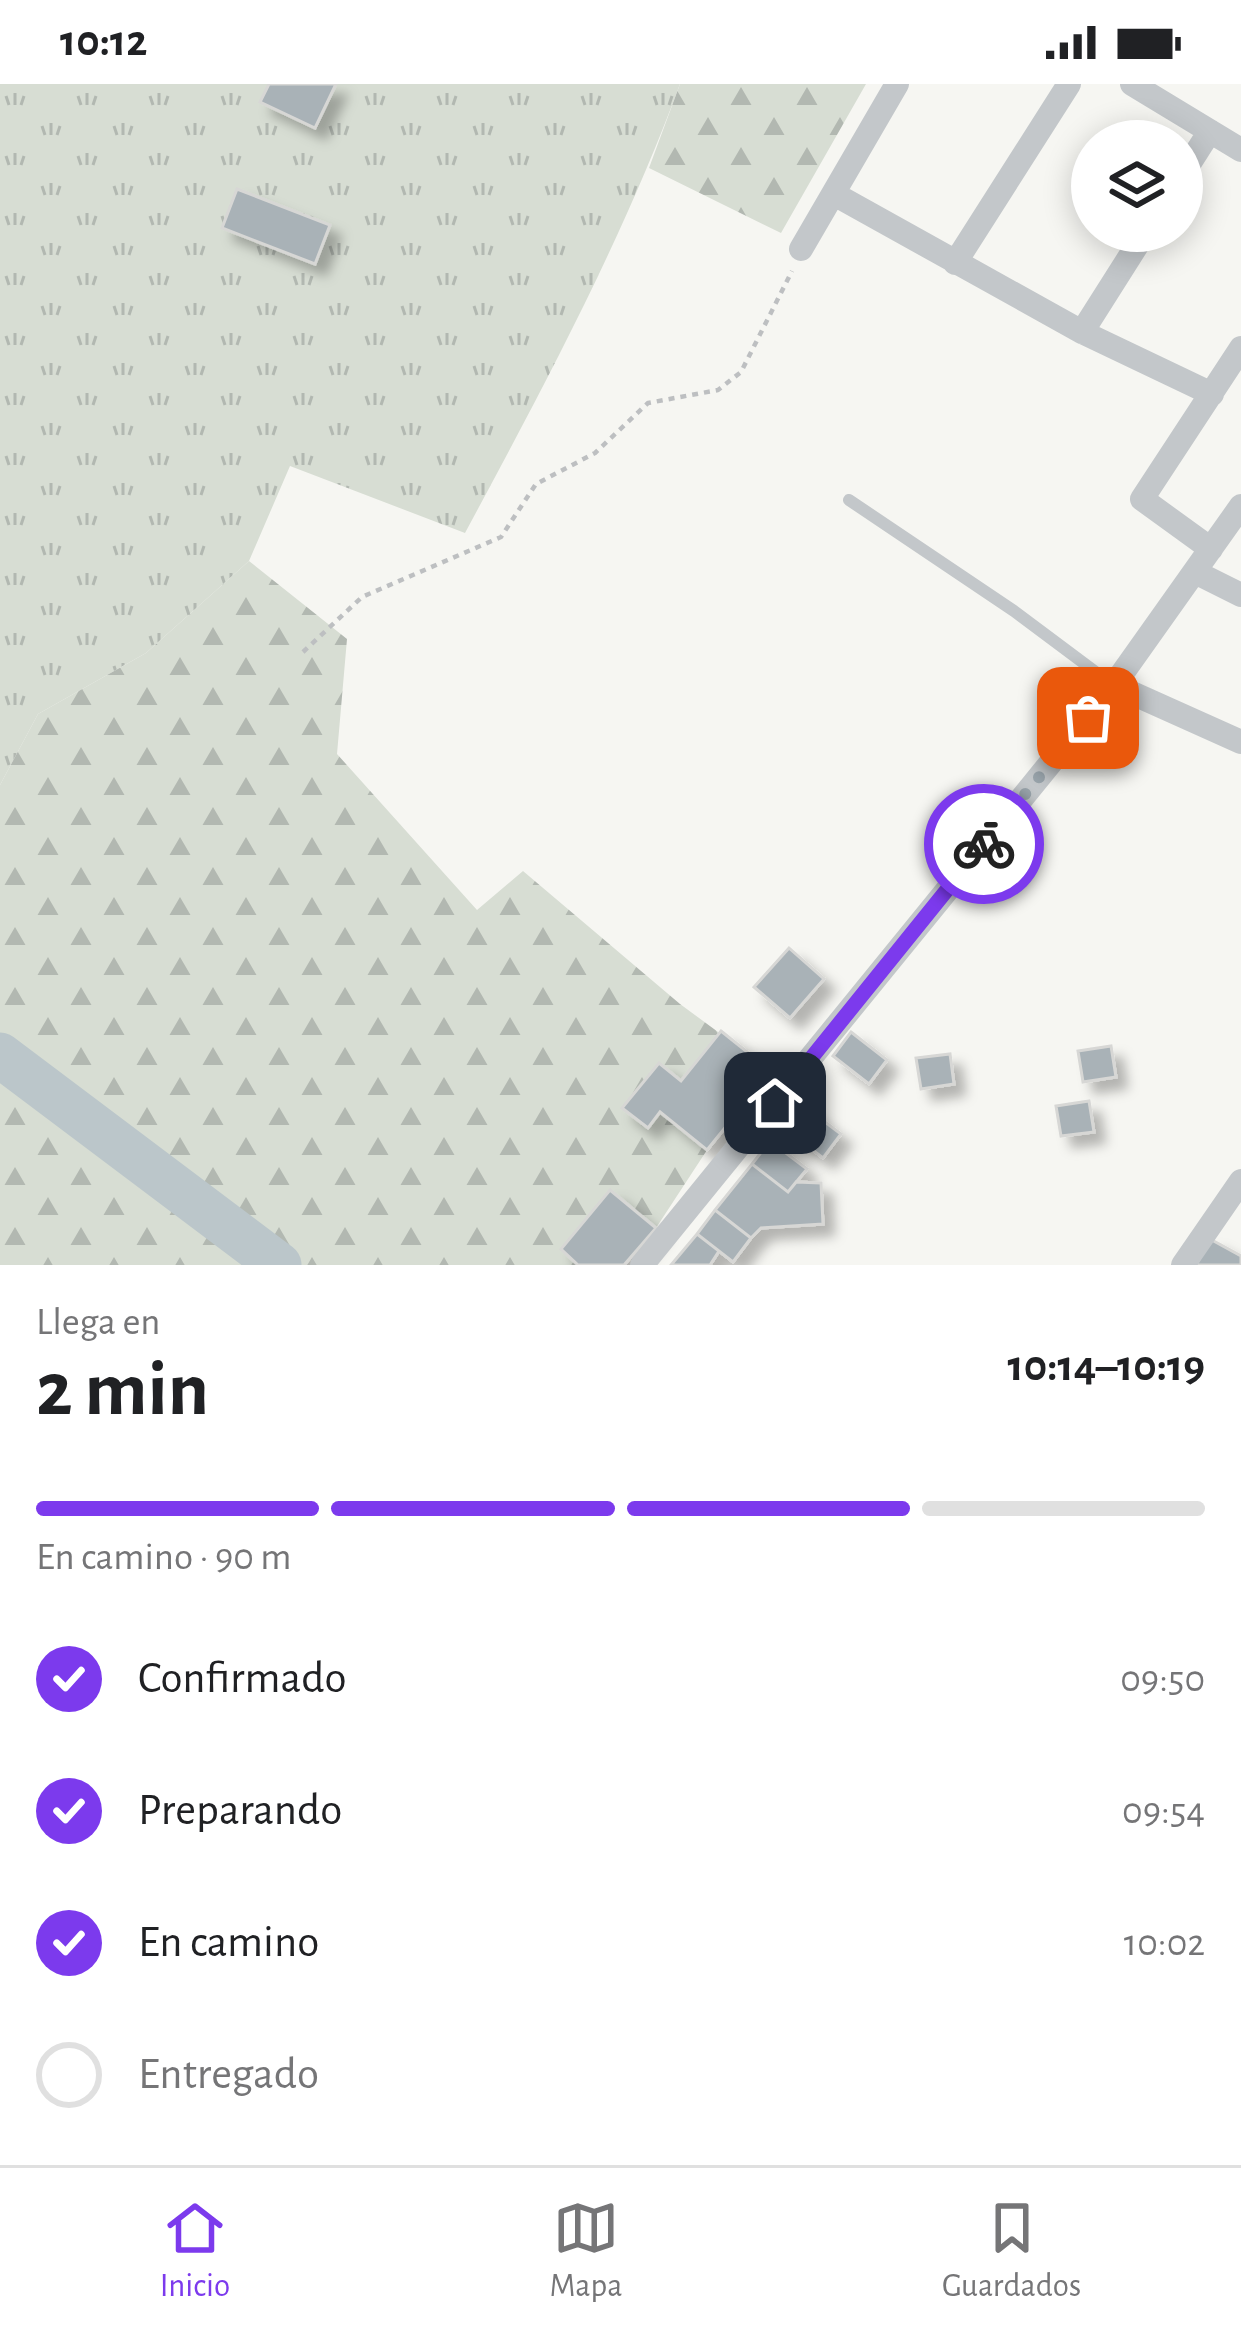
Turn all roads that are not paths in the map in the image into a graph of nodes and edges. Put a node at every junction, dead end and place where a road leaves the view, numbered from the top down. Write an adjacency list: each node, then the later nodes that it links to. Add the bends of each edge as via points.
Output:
1 (897, 84): 7 (street)
2 (1069, 84): 10 (street)
3 (1132, 84): 4 (street)
4 (1210, 131): 5 (street); 6 (street)
5 (1203, 142)
6 (1241, 149)
7 (834, 194): 8 (street); 10 (street)
8 (801, 249)
9 (1133, 252): 11 (street)
10 (955, 263): 11 (street)
11 (1082, 332): 13 (street)
12 (1241, 348): 13 (street)
13 (1212, 394): 16 (street, via 1142,499)
14 (849, 500): 19 (lane)
15 (1241, 506): 16 (street)
16 (1210, 549): 17 (street)
17 (1195, 572): 18 (street); 19 (street)
18 (1241, 595)
19 (1114, 686): 20 (street); 22 (street)
20 (1241, 742)
21 (1241, 1180): 23 (street)
22 (642, 1265)
23 (1183, 1265)

